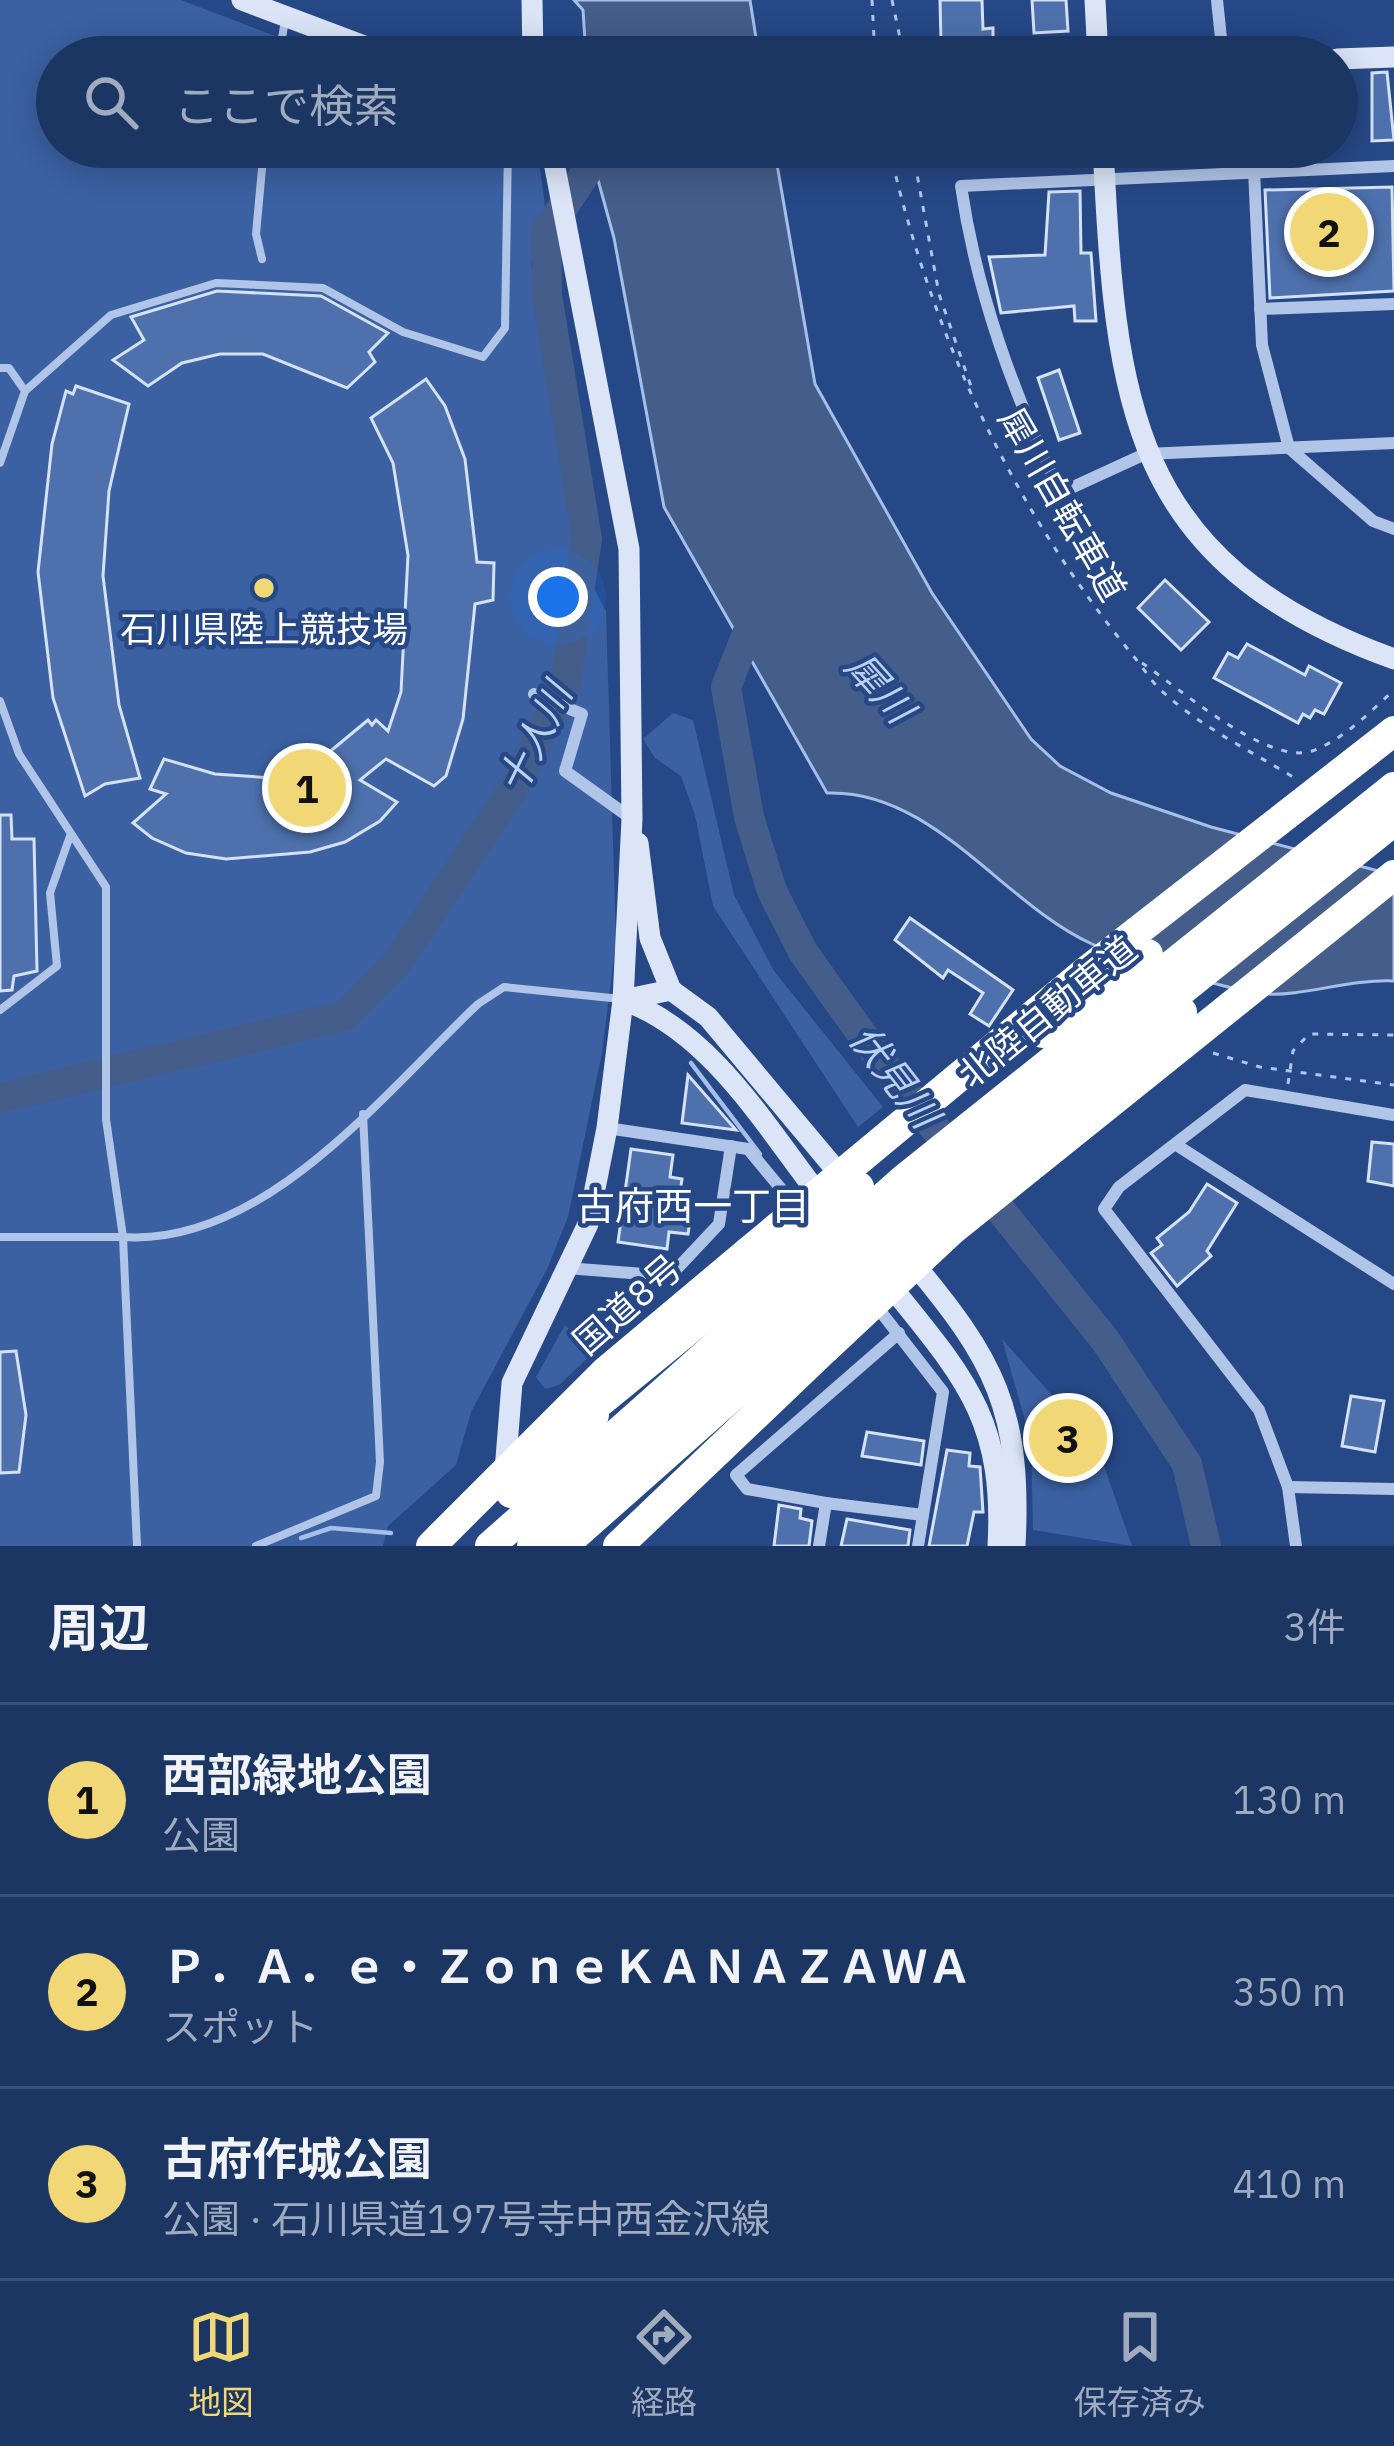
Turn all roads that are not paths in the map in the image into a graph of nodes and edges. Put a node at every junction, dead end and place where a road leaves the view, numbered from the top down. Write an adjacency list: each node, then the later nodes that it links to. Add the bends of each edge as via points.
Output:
1 (242, 0): 5 (main road)
2 (532, 0): 7 (main road)
3 (1095, 0): 8 (main road)
4 (1217, 0): 9 (street)
5 (291, 9): 6 (main road)
6 (345, 36)
7 (533, 36)
8 (1097, 36)
9 (1221, 36)
10 (1394, 57): 11 (main road)
11 (1358, 58)
12 (1394, 166): 13 (street)
13 (1358, 167)
14 (262, 168): 21 (lane, via 256,234)
15 (508, 168): 25 (lane, via 506,328 483,357 404,332 323,288 216,284 111,315)
16 (555, 168): 37 (main road, via 629,549)
17 (1104, 168): 20 (main road)
18 (1324, 168): 19 (street)
19 (1254, 170): 20 (street); 23 (street)
20 (1104, 177): 28 (main road, via 1118,348); 28 (street, via 961,186 977,282 1013,393 1060,494)
21 (262, 259)
22 (1394, 304): 23 (street)
23 (1260, 309): 27 (street)
24 (0, 368): 25 (lane, via 9,368)
25 (25, 391): 29 (lane)
26 (1394, 443): 27 (street)
27 (1289, 448): 28 (street); 30 (street, via 1372,521)
28 (1145, 454): 31 (main road, via 1228,568 1280,608)
29 (0, 463)
30 (1394, 529)
31 (1394, 659)
32 (534, 694): 37 (street, via 583,714 565,771)
33 (0, 701): 40 (lane, via 19,754)
34 (1394, 731): 52 (highway, 国道8号, bridge, via 1085,972)
35 (1394, 776): 52 (highway, bridge, via 1051,1027)
36 (1394, 787): 70 (highway, 北陸自動車道, bridge, via 904,1179)
37 (632, 819): 42 (main road, via 650,938); 43 (main road)
38 (1394, 821): 71 (highway, 北陸自動車道, bridge, via 920,1200)
39 (1394, 835): 56 (highway, bridge, via 1004,1157)
40 (70, 836): 44 (lane, via 50,893 57,966); 50 (lane, via 106,887 106,1119)
41 (1394, 875): 56 (highway, bridge)
42 (671, 990): 43 (main road); 78 (main road, via 708,1017 982,1353 1016,1448)
43 (623, 1000): 45 (lane, via 504,987); 47 (main road); 77 (main road, via 662,1013 693,1038 972,1392 1001,1485)
44 (0, 1010)
45 (363, 1113): 50 (lane, via 284,1189 183,1233); 66 (lane, via 376,1496)
46 (1394, 1115): 49 (street, via 1245,1090)
47 (608, 1128): 48 (street); 53 (main road, via 588,1224)
48 (731, 1146): 53 (street, via 719,1224 670,1276); 55 (street, via 748,1148)
49 (1178, 1146): 54 (street); 59 (street, via 1119,1187 1104,1209 1259,1409)
50 (123, 1237): 51 (lane); 65 (lane)
51 (0, 1238)
52 (755, 1261): 57 (highway); 58 (highway, 国道8号, via 605,1372)
53 (566, 1268): 58 (main road, via 512,1383)
54 (1394, 1284)
55 (899, 1333): 62 (street, via 736,1474 747,1489); 64 (street, via 943,1392)
56 (818, 1338): 61 (highway); 74 (highway)
57 (618, 1392): 58 (highway); 69 (highway)
58 (505, 1471): 63 (highway, 国道8号)
59 (1288, 1487): 60 (street); 79 (street)
60 (1394, 1489)
61 (621, 1499): 72 (highway); 73 (highway)
62 (826, 1503): 64 (street); 75 (street)
63 (468, 1505): 67 (highway); 68 (highway, 国道8号)
64 (923, 1516): 76 (street)
65 (137, 1546)
66 (256, 1546)
67 (412, 1546)
68 (431, 1546)
69 (454, 1546)
70 (490, 1546)
71 (532, 1546)
72 (563, 1546)
73 (591, 1546)
74 (618, 1546)
75 (819, 1546)
76 (918, 1546)
77 (998, 1546)
78 (1015, 1546)
79 (1296, 1546)

